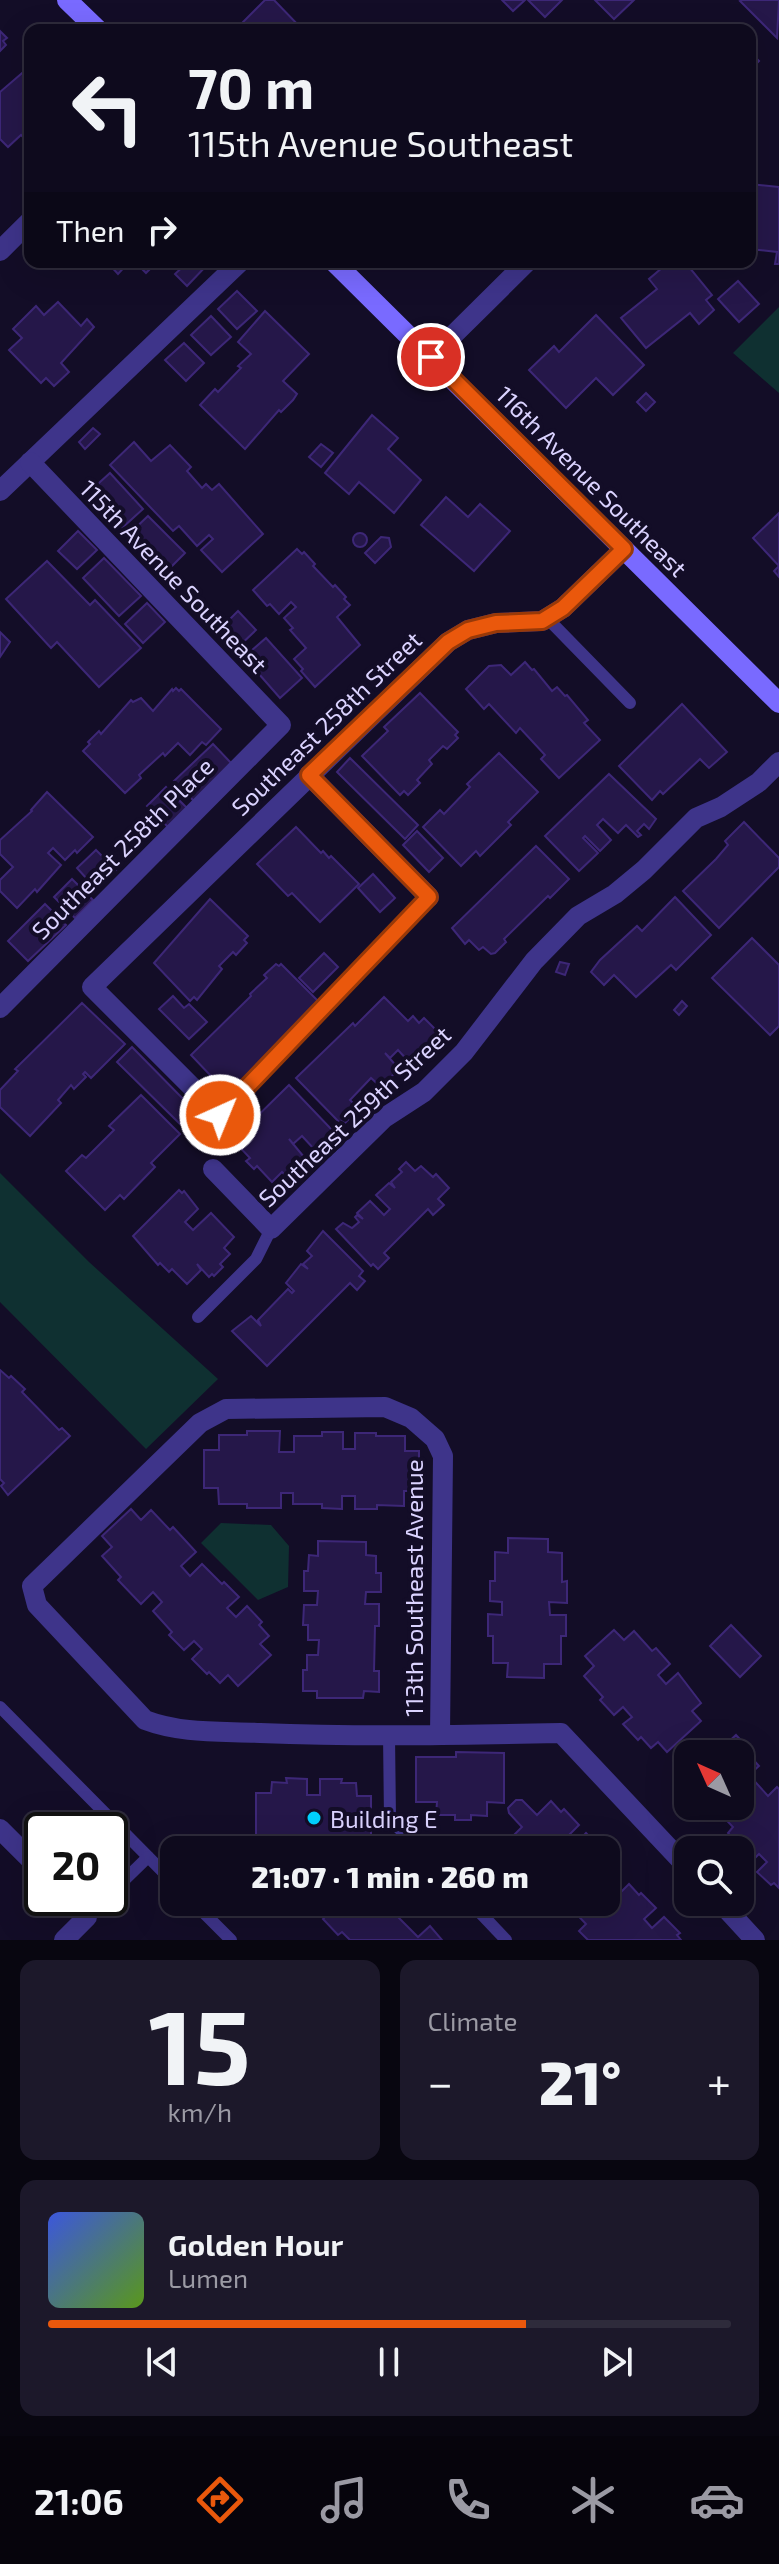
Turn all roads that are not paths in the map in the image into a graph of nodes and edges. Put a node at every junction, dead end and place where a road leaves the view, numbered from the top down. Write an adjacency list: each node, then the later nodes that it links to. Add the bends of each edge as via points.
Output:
1 (67, 0): 2 (main road)
2 (92, 24)
3 (24, 227): 4 (street)
4 (0, 251)
5 (234, 268): 9 (street)
6 (340, 268): 8 (main road, 116th Avenue Southeast)
7 (521, 268): 8 (street)
8 (431, 357): 11 (main road, 116th Avenue Southeast)
9 (30, 462): 10 (street); 15 (street, 115th Avenue Southeast)
10 (0, 491)
11 (624, 549): 12 (street); 14 (main road, 116th Avenue Southeast)
12 (547, 618): 13 (lane); 17 (street, Southeast 258th Street, via 496,623 448,642)
13 (630, 703)
14 (779, 703)
15 (281, 725): 19 (street, Southeast 258th Place)
16 (779, 762): 22 (street, Southeast 259th Street, via 759,782 696,818 615,894 578,916 534,961 464,1052 424,1092 384,1118)
17 (309, 775): 18 (street); 20 (street, Southeast 258th Street, via 92,987)
18 (429, 897): 20 (lane)
19 (0, 1008)
20 (220, 1115)
21 (213, 1169): 22 (street, Southeast 259th Street)
22 (271, 1229): 23 (lane, via 256,1259)
23 (198, 1317)
24 (0, 1707): 31 (lane)
25 (389, 1735): 26 (street, 113th Southeast Avenue); 26 (street, 113th Southeast Avenue, via 169,1729 145,1720 37,1605 32,1586 200,1423 226,1409 385,1407 411,1418 435,1439 443,1456); 28 (lane, via 390,1819)
26 (440, 1735): 30 (street, 113th Southeast Avenue, via 561,1733)
27 (0, 1829): 29 (street)
28 (406, 1836)
29 (24, 1853)
30 (674, 1853)
31 (148, 1857): 32 (lane); 33 (lane)
32 (160, 1869)
33 (128, 1876)
34 (207, 1916): 39 (lane)
35 (483, 1916): 40 (lane)
36 (733, 1916): 41 (street)
37 (87, 1917): 38 (street)
38 (64, 1940)
39 (231, 1940)
40 (506, 1940)
41 (755, 1940)

